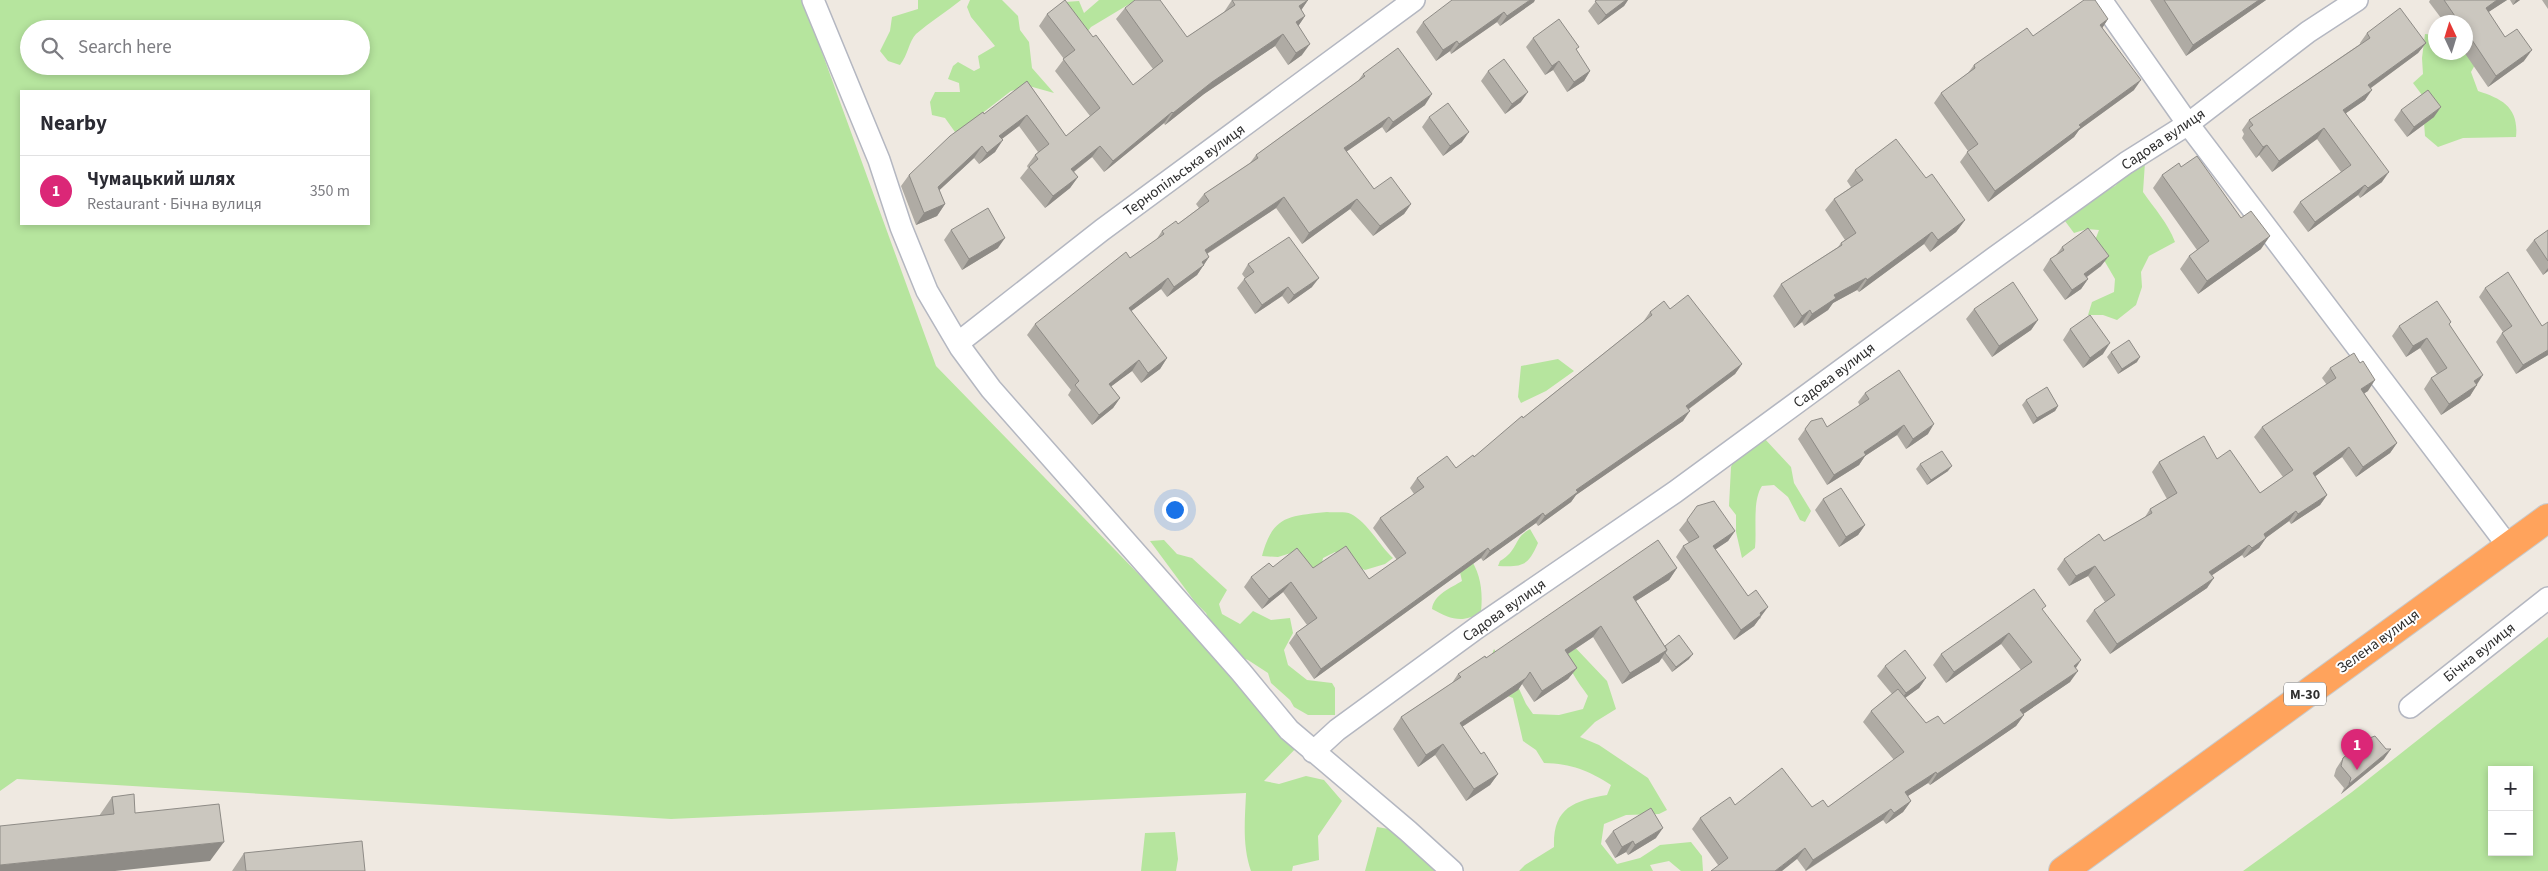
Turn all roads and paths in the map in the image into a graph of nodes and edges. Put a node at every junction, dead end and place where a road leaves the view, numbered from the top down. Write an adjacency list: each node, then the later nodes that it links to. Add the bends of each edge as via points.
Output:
1 (813, 0): 6 (street, via 927,291)
2 (1414, 0): 6 (street, Тернопільська вулиця, via 1102,230)
3 (2102, 0): 5 (street)
4 (2357, 0): 5 (street, Садова вулиця, via 2308,32)
5 (2188, 124): 8 (street); 11 (street, Садова вулиця, via 2126,163 1683,486 1478,627 1337,730)
6 (958, 343): 11 (street, via 991,389 1289,730)
7 (2546, 525): 8 (highway, Зелена вулиця / М-30)
8 (2508, 546): 13 (highway, Зелена вулиця / М-30)
9 (2548, 598): 10 (street, Бічна вулиця)
10 (2410, 706)
11 (1313, 752): 12 (street)
12 (1452, 871)
13 (2063, 871)

